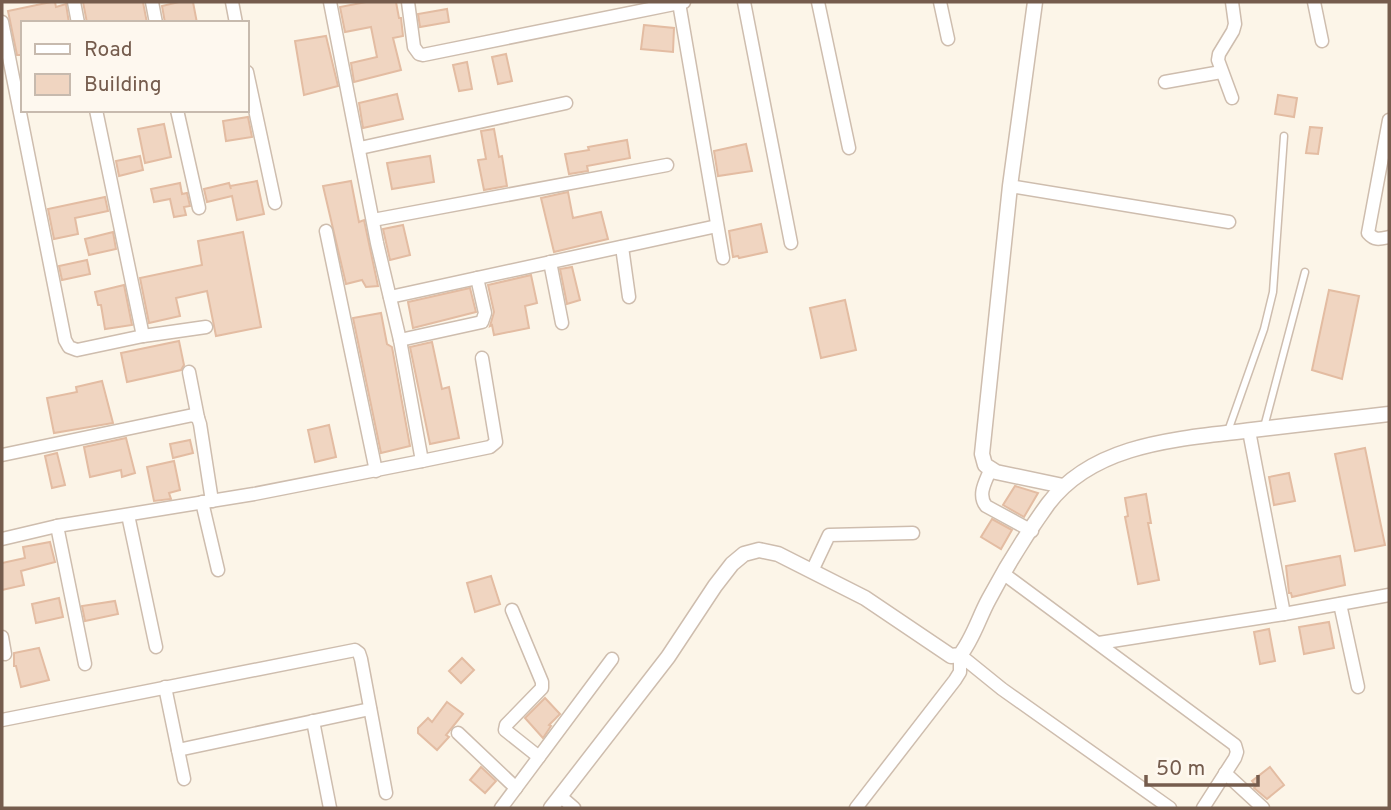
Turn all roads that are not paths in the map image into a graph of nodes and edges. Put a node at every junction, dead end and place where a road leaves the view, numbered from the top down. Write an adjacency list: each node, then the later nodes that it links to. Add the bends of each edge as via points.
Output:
1 (74, 2): 13 (street)
2 (152, 2): 14 (street)
3 (232, 2): 15 (street)
4 (330, 2): 28 (street)
5 (408, 2): 6 (street, via 415,47 423,55)
6 (681, 2): 37 (street)
7 (744, 2): 40 (street)
8 (818, 2): 29 (street)
9 (940, 2): 17 (street)
10 (1035, 2): 32 (street)
11 (1232, 2): 19 (street, via 1234,24 1219,54)
12 (1314, 2): 18 (street)
13 (78, 21)
14 (156, 21)
15 (236, 21)
16 (2, 22): 50 (street, via 65,340 77,350)
17 (948, 39)
18 (1322, 41)
19 (1220, 72): 21 (street); 22 (street)
20 (248, 77): 33 (street)
21 (1165, 82)
22 (1232, 98)
23 (566, 103): 28 (street)
24 (96, 112): 50 (street)
25 (177, 112): 34 (street)
26 (1389, 120): 30 (street)
27 (1284, 136): 57 (lane, via 1270,313)
28 (360, 148): 35 (street)
29 (849, 148)
30 (1386, 161): 39 (street, via 1368,233 1373,238)
31 (667, 165): 35 (street)
32 (1010, 186): 36 (street); 60 (street, via 982,442 985,465)
33 (275, 203)
34 (199, 208)
35 (373, 220): 46 (street)
36 (1229, 222)
37 (717, 226): 41 (street); 42 (street)
38 (326, 231): 61 (street)
39 (1389, 237)
40 (791, 243)
41 (622, 247): 43 (street); 47 (street)
42 (723, 258)
43 (550, 262): 45 (street); 48 (street)
44 (1305, 272): 56 (lane)
45 (477, 278): 46 (street); 51 (street, via 485,313 482,322)
46 (390, 297): 51 (street)
47 (629, 297)
48 (562, 323)
49 (206, 327): 50 (street)
50 (143, 336)
51 (400, 340): 59 (street)
52 (482, 358): 59 (street, via 496,442)
53 (189, 372): 55 (street)
54 (1389, 414): 56 (street)
55 (198, 418): 58 (street, via 184,415); 63 (street)
56 (1256, 430): 57 (street); 75 (street)
57 (1227, 433): 62 (street, via 1126,452 1097,463)
58 (2, 455)
59 (422, 461): 61 (street)
60 (991, 468): 62 (street); 66 (street, via 982,491 986,506)
61 (376, 471): 63 (street)
62 (1063, 486): 66 (street)
63 (207, 501): 64 (street); 69 (street)
64 (128, 515): 65 (street); 78 (street)
65 (57, 526): 68 (street); 82 (street)
66 (1032, 531): 71 (street)
67 (913, 533): 70 (street, via 829,535)
68 (2, 539)
69 (218, 570)
70 (812, 571): 80 (street, via 865,598 951,656); 95 (street, via 759,550 732,564 668,657)
71 (1004, 574): 77 (street); 80 (street)
72 (1389, 594): 73 (street)
73 (1339, 604): 75 (street); 84 (street)
74 (512, 610): 90 (street, via 542,688 505,730)
75 (1284, 614): 77 (street)
76 (2, 638): 79 (street)
77 (1099, 643): 91 (street, via 1235,745 1235,758)
78 (156, 647)
79 (5, 654)
80 (960, 655): 99 (street, via 955,680); 100 (street)
81 (612, 659): 90 (street)
82 (85, 664)
83 (165, 687): 85 (street, via 355,650); 86 (street); 89 (street)
84 (1359, 687)
85 (370, 709): 87 (street); 94 (street)
86 (2, 720)
87 (313, 721): 89 (street); 96 (street)
88 (458, 733): 93 (street)
89 (178, 750): 92 (street)
90 (539, 757): 93 (street)
91 (1226, 773): 101 (street); 102 (street)
92 (184, 779)
93 (516, 788): 97 (street)
94 (386, 793)
95 (556, 802): 98 (street)
96 (330, 808)
97 (501, 808)
98 (573, 808)
99 (856, 808)
100 (1170, 808)
101 (1203, 808)
102 (1263, 808)

